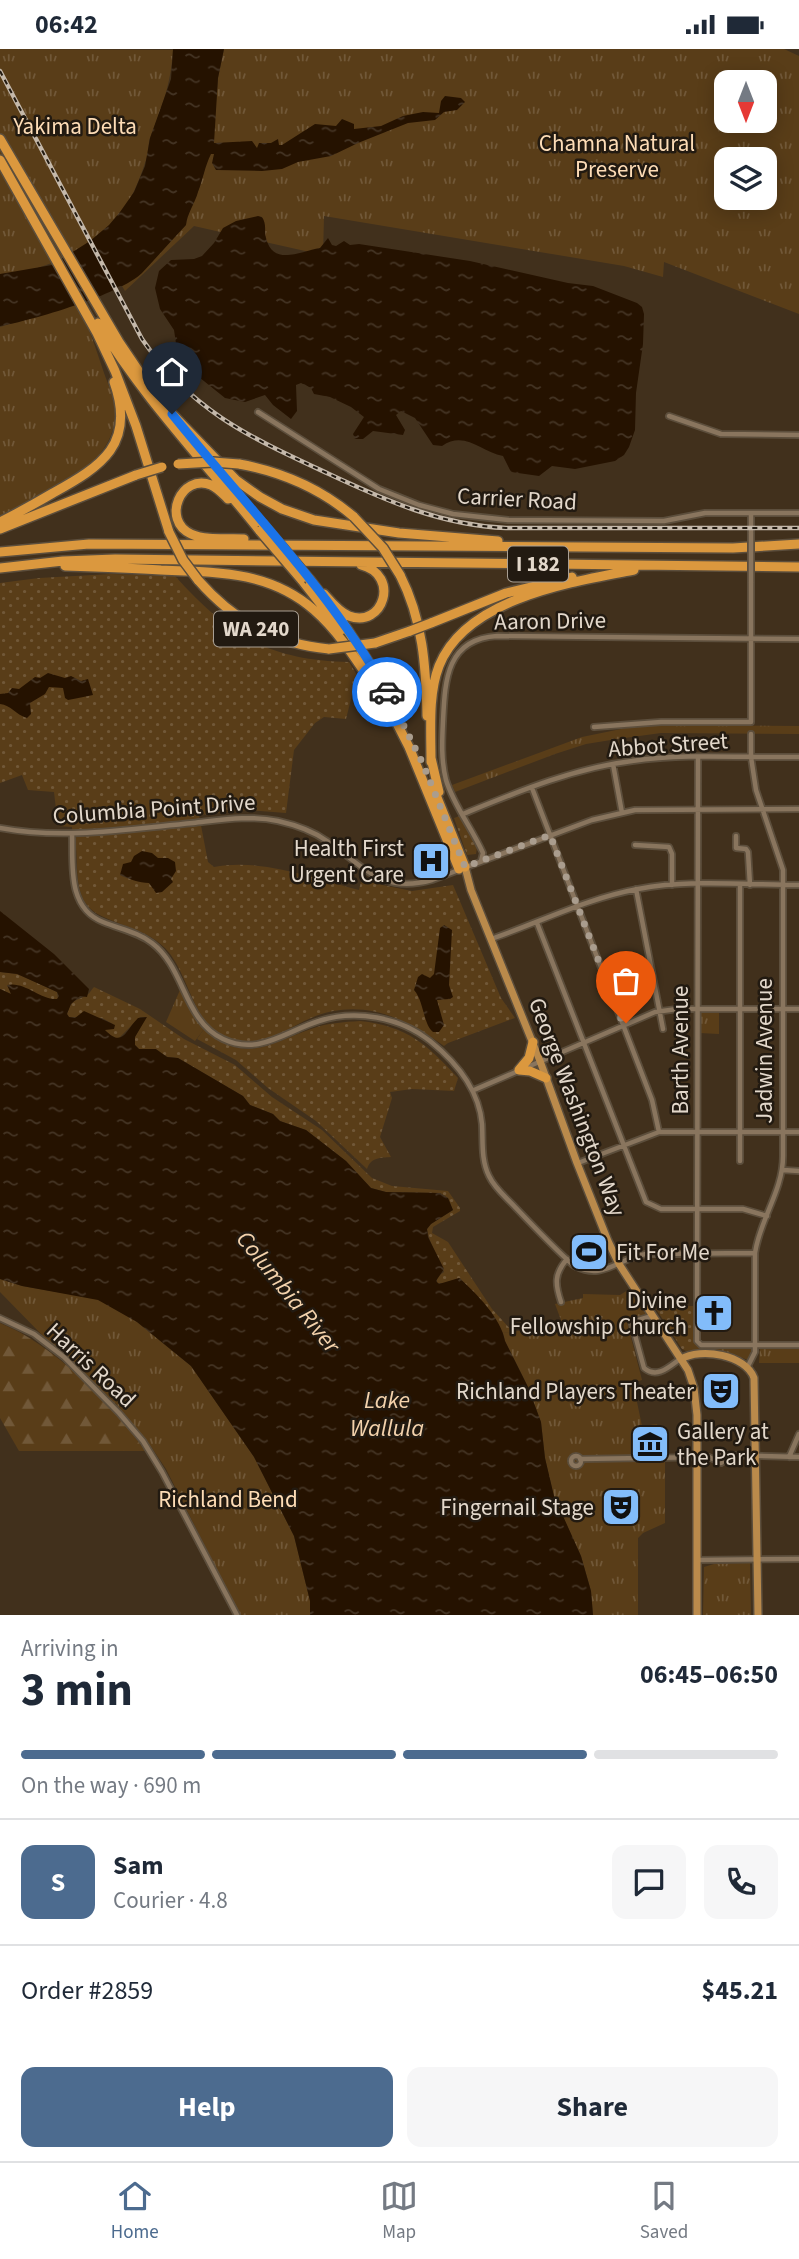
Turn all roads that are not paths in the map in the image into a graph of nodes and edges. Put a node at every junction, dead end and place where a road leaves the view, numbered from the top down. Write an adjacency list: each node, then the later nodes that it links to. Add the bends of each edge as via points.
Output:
1 (0, 139): 3 (highway, WA 240, via 43,210)
2 (0, 160): 3 (highway, George Washington Way)
3 (93, 316): 5 (highway, WA 240); 10 (highway, via 121,406 114,442 92,471); 11 (highway, George Washington Way, via 153,404); 23 (highway, WA 240, bridge, via 124,393 169,533 183,560 227,610 257,630 288,642 329,649 375,643 523,588)
4 (258, 412): 8 (street, Carrier Road, via 371,485 453,514 496,520 664,521 701,513)
5 (172, 414): 11 (highway, George Washington Way); 15 (highway, WA 240, via 242,484 305,518 424,536)
6 (669, 416): 7 (street, via 721,434)
7 (799, 435)
8 (751, 513): 9 (street, Carrier Road); 25 (street, bridge)
9 (799, 513)
10 (0, 522)
11 (261, 527): 14 (highway, via 212,486 195,485 177,501 177,521 194,536); 24 (highway, George Washington Way, bridge)
12 (0, 529): 33 (highway, bridge, via 136,474 178,464 239,464 301,482 354,517 400,575 422,639)
13 (799, 544): 16 (highway)
14 (330, 545): 15 (highway, I 182); 18 (highway, I 182, via 89,544)
15 (580, 547): 16 (highway, I 182)
16 (733, 548): 17 (highway, I 182)
17 (799, 551)
18 (0, 552)
19 (331, 562): 20 (highway, I 182); 22 (highway, I 182, via 87,560); 24 (highway, via 366,566 377,572 384,590 377,610 366,617 348,615)
20 (744, 566): 21 (highway, I 182); 23 (highway, WA 240)
21 (799, 567)
22 (0, 570): 27 (highway, via 111,567 226,573 266,581 293,594 321,616)
23 (634, 570): 33 (highway, via 541,591 504,606 458,636 434,683)
24 (307, 580): 27 (highway, George Washington Way); 41 (highway, George Washington Way, via 383,686)
25 (751, 639): 26 (street, Aaron Drive); 28 (street, via 751,722); 40 (street, Aaron Drive, via 497,636 469,645 446,675 442,737 447,781)
26 (799, 639)
27 (389, 708): 48 (highway, George Washington Way)
28 (594, 727)
29 (751, 734): 32 (street, Jadwin Avenue)
30 (698, 757): 32 (street, Abbot Street); 34 (street, Abbot Street); 36 (street, Barth Avenue)
31 (799, 757): 32 (street, Abbot Street)
32 (751, 758): 37 (street, Jadwin Avenue)
33 (431, 762): 41 (highway)
34 (613, 764): 35 (street, Abbot Street); 39 (street)
35 (532, 788): 40 (street, Abbot Street); 44 (street)
36 (698, 808): 37 (street); 39 (street); 50 (street, Barth Avenue)
37 (763, 808): 38 (street); 53 (street, Jadwin Avenue, via 780,855)
38 (799, 809)
39 (622, 813): 44 (street)
40 (463, 814): 47 (street, Aaron Drive, via 483,853)
41 (447, 821): 48 (highway, George Washington Way)
42 (0, 828): 43 (street, Columbia Point Drive)
43 (72, 834): 48 (street, Columbia Point Drive, via 263,818 305,829 369,874 394,883 425,882); 71 (street, via 74,887 84,909 155,946 173,967 201,1021 214,1034 252,1045 327,1019 382,1019 428,1040)
44 (550, 835): 47 (street); 56 (street)
45 (736, 836): 52 (street, via 736,848 748,852)
46 (635, 845): 49 (street, via 669,847)
47 (480, 862): 48 (street)
48 (462, 868): 58 (main road, George Washington Way)
49 (672, 885): 50 (street); 55 (street)
50 (697, 885): 51 (street); 59 (street, Barth Avenue)
51 (740, 885): 52 (street); 60 (street)
52 (750, 885): 53 (street)
53 (784, 885): 54 (street); 61 (street, Jadwin Avenue)
54 (799, 885)
55 (636, 889): 56 (street); 63 (street)
56 (577, 907): 57 (street); 64 (street)
57 (537, 923): 58 (street); 67 (street)
58 (491, 939): 66 (main road, George Washington Way)
59 (697, 1009): 60 (street); 63 (street); 73 (street, Barth Avenue)
60 (741, 1009): 61 (street); 74 (street)
61 (783, 1009): 62 (street); 75 (street, Jadwin Avenue)
62 (799, 1009)
63 (659, 1011): 64 (street); 65 (street)
64 (623, 1024): 67 (street); 72 (street)
65 (663, 1029)
66 (533, 1042): 68 (main road, George Washington Way); 69 (highway, via 529,1058)
67 (583, 1042): 68 (street); 77 (street)
68 (540, 1061): 69 (street); 70 (main road, George Washington Way)
69 (519, 1070): 70 (highway); 71 (street)
70 (546, 1078): 79 (main road, George Washington Way)
71 (474, 1090): 86 (street, via 489,1177)
72 (659, 1132): 73 (street); 77 (street)
73 (697, 1132): 74 (street); 82 (street, Barth Avenue)
74 (740, 1132): 75 (street); 78 (street)
75 (783, 1132): 76 (street); 80 (street, Jadwin Avenue)
76 (799, 1132)
77 (623, 1145): 79 (street); 82 (street, via 643,1198 652,1207)
78 (740, 1161)
79 (577, 1163): 87 (main road, George Washington Way)
80 (783, 1170): 81 (street); 83 (street, Jadwin Avenue)
81 (799, 1171)
82 (697, 1209): 83 (street, via 746,1209); 84 (street, Barth Avenue)
83 (767, 1216): 85 (street, Jadwin Avenue)
84 (697, 1253): 85 (street); 87 (street, via 646,1254); 92 (street, Barth Avenue, via 698,1343)
85 (755, 1253): 92 (street, Jadwin Avenue)
86 (567, 1259): 87 (street, via 591,1272); 88 (street, via 556,1279)
87 (619, 1264): 89 (main road, George Washington Way)
88 (561, 1302)
89 (652, 1315): 91 (main road, George Washington Way); 95 (street, via 632,1324 644,1369 657,1373)
90 (0, 1318): 108 (street, Harris Road, via 34,1334 64,1357 149,1450)
91 (670, 1343): 94 (main road); 95 (main road, George Washington Way)
92 (755, 1345): 93 (street); 96 (street, Jadwin Avenue)
93 (799, 1345)
94 (695, 1353): 95 (main road); 96 (main road)
95 (681, 1359): 98 (main road, George Washington Way, via 696,1400)
96 (748, 1366): 102 (main road, via 755,1384)
97 (799, 1434): 100 (street)
98 (696, 1457): 103 (street); 104 (street); 107 (main road, George Washington Way)
99 (725, 1457): 102 (street); 104 (street, via 721,1463); 104 (street, via 719,1453)
100 (789, 1457): 101 (street); 102 (street)
101 (799, 1457)
102 (758, 1458): 105 (main road)
103 (580, 1459)
104 (716, 1460)
105 (757, 1559): 106 (street); 107 (street); 110 (main road)
106 (799, 1559)
107 (697, 1560): 109 (main road, George Washington Way)
108 (237, 1615)
109 (697, 1615)
110 (756, 1615)

